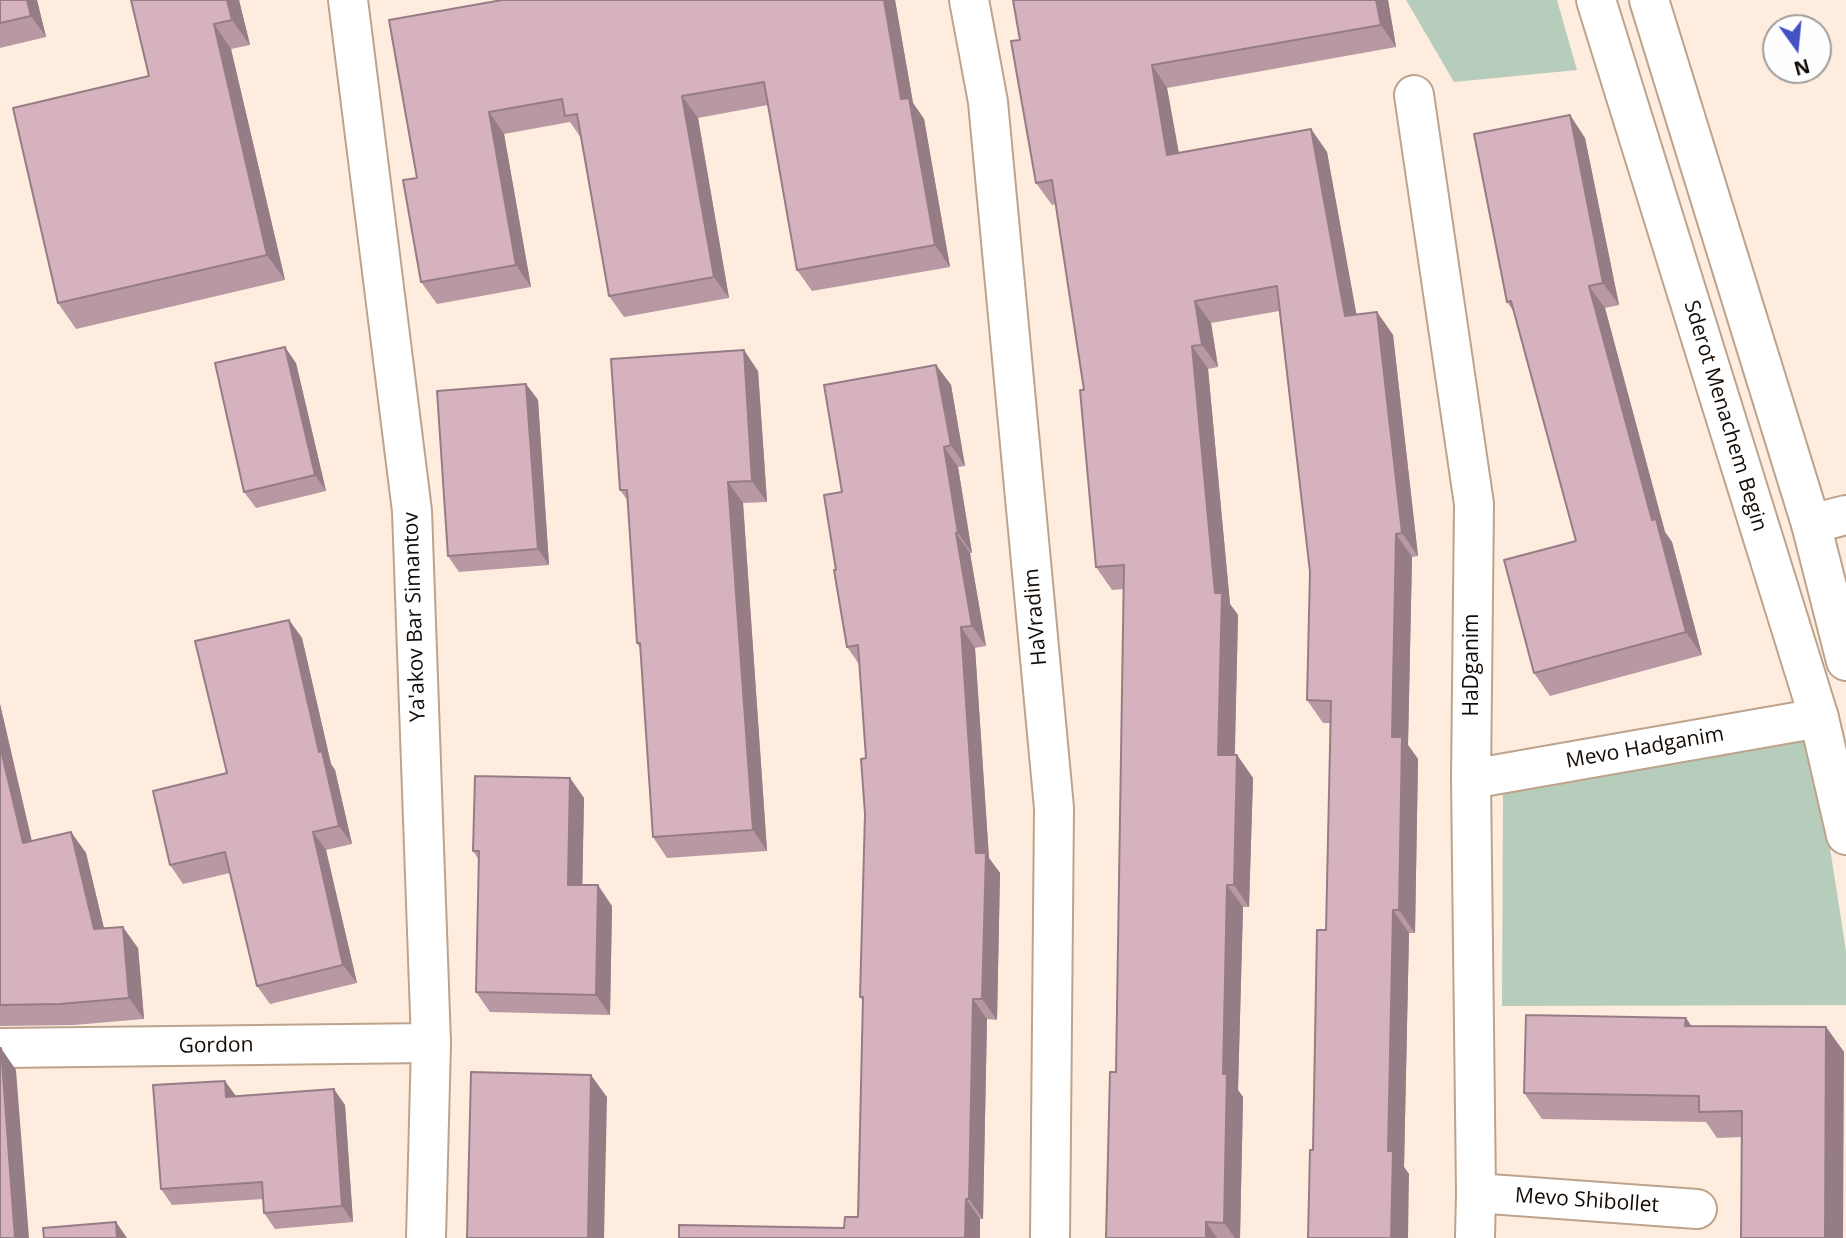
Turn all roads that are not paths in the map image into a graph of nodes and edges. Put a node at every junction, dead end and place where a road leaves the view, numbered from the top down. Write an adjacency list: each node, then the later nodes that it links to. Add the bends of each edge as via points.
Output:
1 (348, 0): 11 (street, Ya'akov Bar Simantov, via 412,511)
2 (969, 0): 16 (street, HaVradim, via 988,102 1054,807)
3 (1596, 0): 8 (street, Sderot Menachem Begin)
4 (1649, 0): 6 (street)
5 (1414, 95): 9 (street, HaDganim, via 1474,504)
6 (1828, 519): 7 (street)
7 (1846, 661)
8 (1819, 718): 9 (street, Mevo Hadganim); 10 (street, Sderot Menachem Begin)
9 (1471, 779): 13 (street, HaDganim)
10 (1846, 835)
11 (431, 1043): 12 (street, Gordon); 15 (street, Ya'akov Bar Simantov)
12 (0, 1048)
13 (1476, 1193): 14 (street, Mevo Shibollet); 17 (street, HaDganim)
14 (1697, 1209)
15 (426, 1238)
16 (1050, 1238)
17 (1475, 1238)

